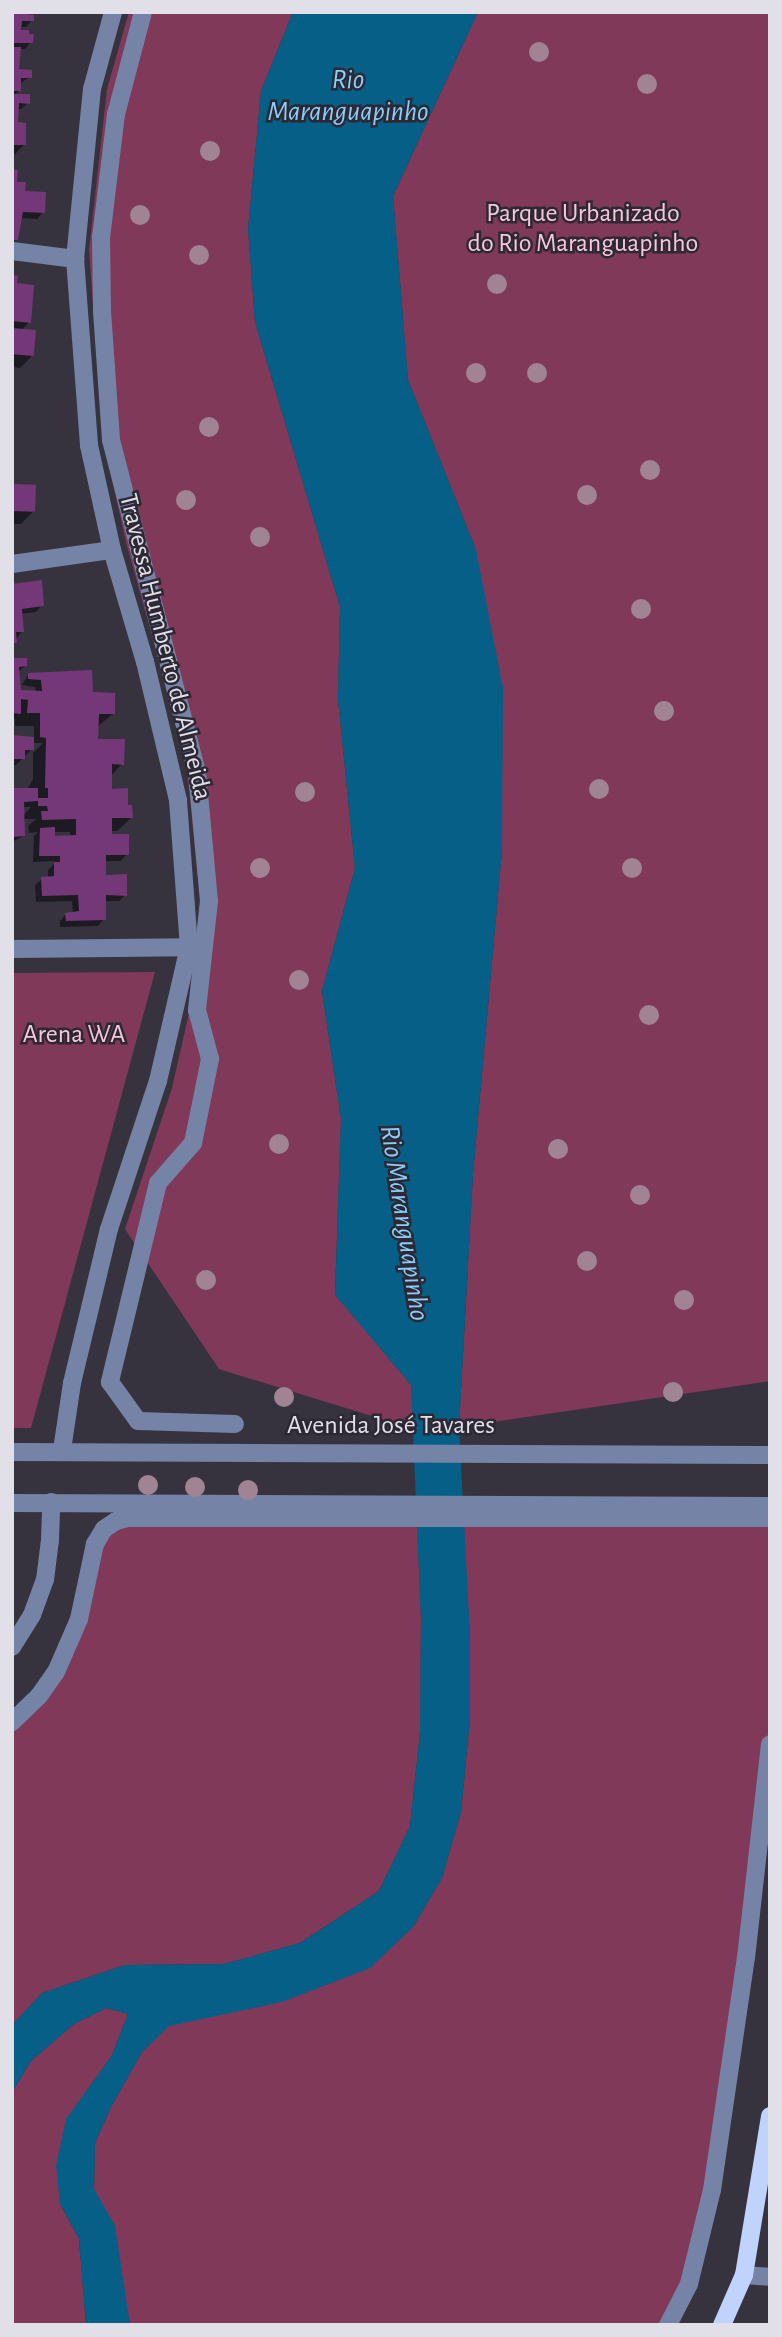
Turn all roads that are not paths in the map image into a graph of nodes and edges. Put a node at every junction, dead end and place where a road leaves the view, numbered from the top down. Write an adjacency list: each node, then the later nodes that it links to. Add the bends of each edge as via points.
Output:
1 (113, 12): 4 (street, Travessa Humberto de Almeida, via 92,89)
2 (143, 12): 9 (street, via 116,114 101,238 102,312 111,440 197,772 209,901 197,1010 210,1059 193,1143 158,1183 110,1382 138,1421)
3 (12, 251): 4 (street)
4 (75, 259): 5 (street, Travessa Humberto de Almeida, via 89,445)
5 (112, 550): 6 (street); 7 (street, Travessa Humberto de Almeida, via 178,800)
6 (12, 564)
7 (189, 947): 8 (street); 10 (street, Travessa Humberto de Almeida, via 158,1081 109,1229 72,1383)
8 (12, 949)
9 (235, 1424)
10 (62, 1450): 11 (street, Avenida José Tavares); 12 (street, Avenida José Tavares)
11 (12, 1452)
12 (770, 1455)
13 (51, 1502): 14 (street); 16 (street); 19 (street, via 44,1580 32,1615)
14 (12, 1503)
15 (770, 1506): 17 (street)
16 (321, 1510): 17 (street); 20 (street, via 128,1518 104,1529 95,1544 79,1619 55,1672)
17 (552, 1510): 18 (street)
18 (770, 1518)
19 (12, 1647)
20 (12, 1722)
21 (770, 1744): 25 (street, via 746,1958 712,2190 689,2284)
22 (770, 2116): 23 (main road)
23 (744, 2275): 24 (street); 26 (main road)
24 (770, 2277)
25 (668, 2325)
26 (722, 2325)

